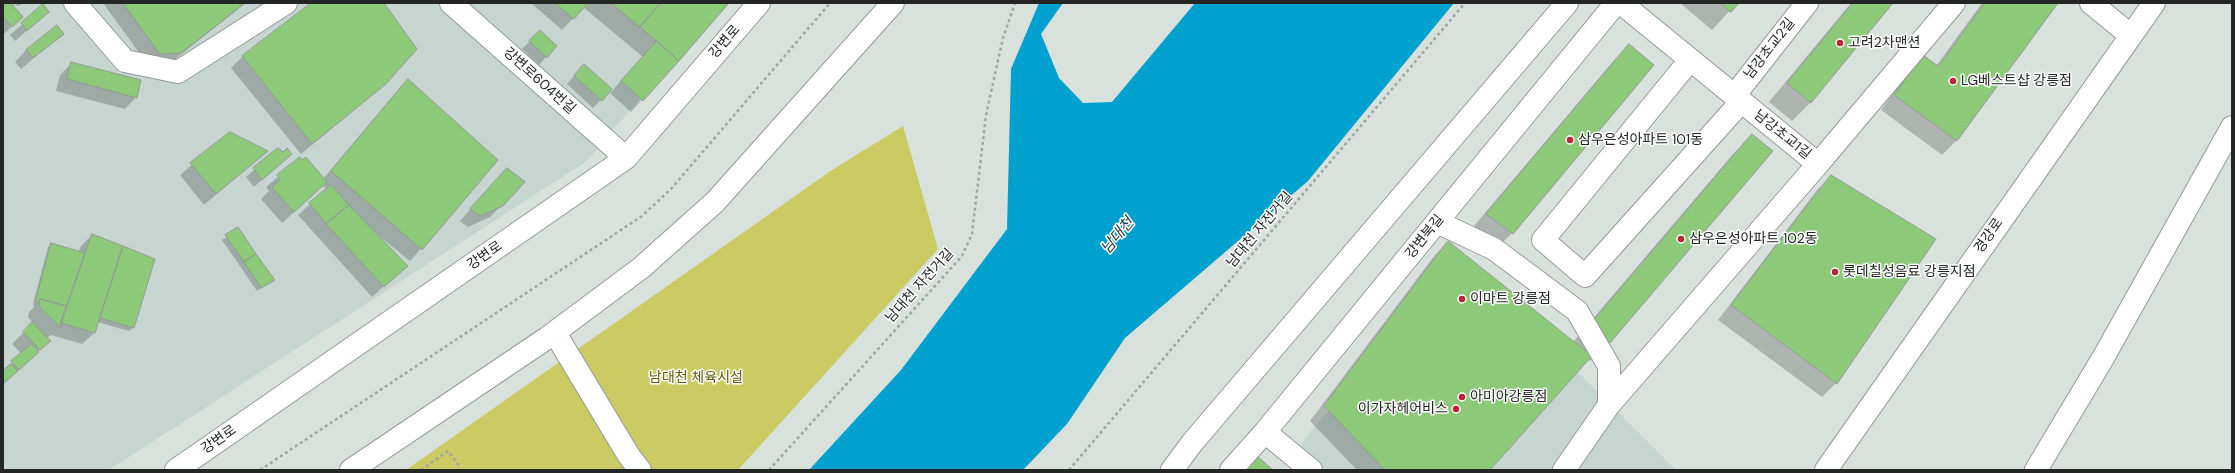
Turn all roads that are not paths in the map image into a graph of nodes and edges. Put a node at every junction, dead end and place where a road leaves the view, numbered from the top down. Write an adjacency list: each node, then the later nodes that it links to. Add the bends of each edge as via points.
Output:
1 (75, 3): 2 (street, via 125,61 178,72)
2 (286, 3)
3 (451, 3): 17 (street, 강변로604번길)
4 (759, 3): 17 (street, 강변로)
5 (893, 3): 20 (street, via 714,202 641,268)
6 (1567, 3): 26 (street, via 1192,443)
7 (1616, 3): 19 (street, 강변북길)
8 (1621, 3): 14 (street, 남강초교1길)
9 (1807, 3): 15 (street, 남강초교2길)
10 (1954, 3): 18 (street, 남강초교1길)
11 (2091, 3): 13 (street)
12 (2154, 3): 13 (street, 경강로)
13 (2130, 35): 30 (street, 경강로)
14 (1690, 60): 15 (street, 남강초교1길); 15 (street, 남강초교2길, via 1542,240 1585,276)
15 (1738, 99): 18 (street, 남강초교1길)
16 (2232, 127): 31 (street)
17 (626, 158): 23 (street, 강변로)
18 (1818, 164): 21 (street)
19 (1437, 222): 21 (street, via 1494,249 1577,311 1609,366); 22 (street, 강변북길)
20 (555, 333): 24 (street); 25 (street, via 628,456)
21 (1609, 405): 29 (street)
22 (1265, 432): 27 (street, 강변북길); 28 (street)
23 (176, 470)
24 (351, 470)
25 (640, 470)
26 (1172, 470)
27 (1231, 470)
28 (1312, 470)
29 (1564, 470)
30 (1826, 470)
31 (2036, 470)

